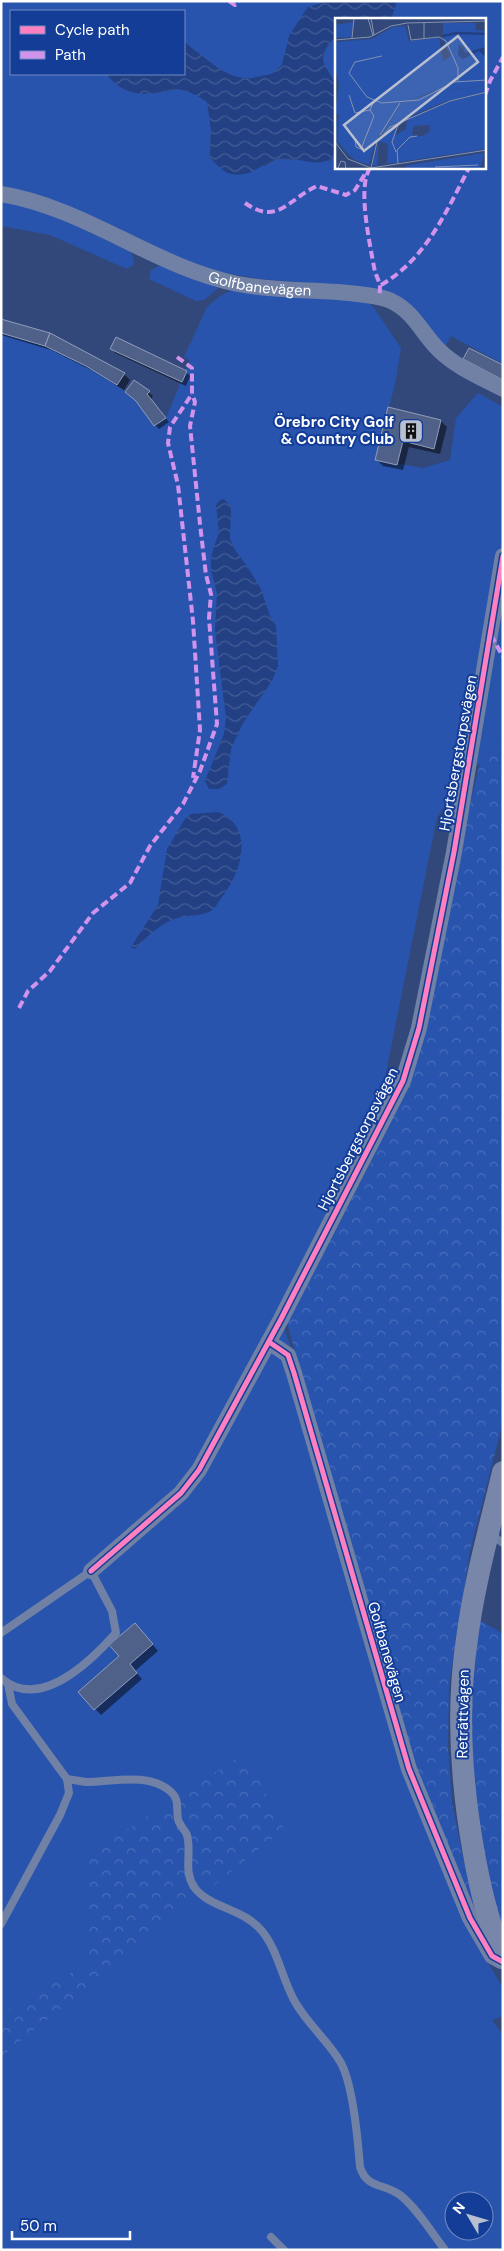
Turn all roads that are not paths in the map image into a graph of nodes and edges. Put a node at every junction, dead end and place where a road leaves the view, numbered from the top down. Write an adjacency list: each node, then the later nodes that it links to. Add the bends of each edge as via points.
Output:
1 (1, 194): 2 (street, Golfbanevägen, via 60,211 148,253 209,277 239,284 348,293 392,301 406,310 443,354)
2 (503, 389)
3 (503, 556): 4 (street, Hjortsbergstorpsvägen, via 454,852 412,1055 403,1081)
4 (269, 1342): 7 (street, Hjortsbergstorpsvägen, via 199,1470 181,1493); 14 (street, Golfbanevägen, via 288,1355 294,1373 409,1769 470,1918 492,1956)
5 (503, 1472): 6 (street, Reträttvägen)
6 (496, 1538): 13 (street, Reträttvägen, via 467,1638 461,1698 461,1750 465,1806 477,1872)
7 (91, 1571): 8 (lane, Hjortsbergstorpsvägen); 10 (lane, via 112,1612 116,1633 96,1656 57,1684 29,1689)
8 (1, 1633)
9 (1, 1678): 10 (lane)
10 (8, 1684): 11 (lane, via 12,1704)
11 (67, 1779): 12 (lane, via 69,1793 60,1815); 17 (lane, via 86,1782 138,1779 171,1791 178,1803 178,1820 187,1836 187,1869 193,1886 204,1898 247,1917 262,1931 299,2009 348,2076 363,2176 400,2195)
12 (1, 1924)
13 (503, 1956)
14 (503, 1962)
15 (271, 2237): 16 (lane)
16 (284, 2250)
17 (445, 2250)

